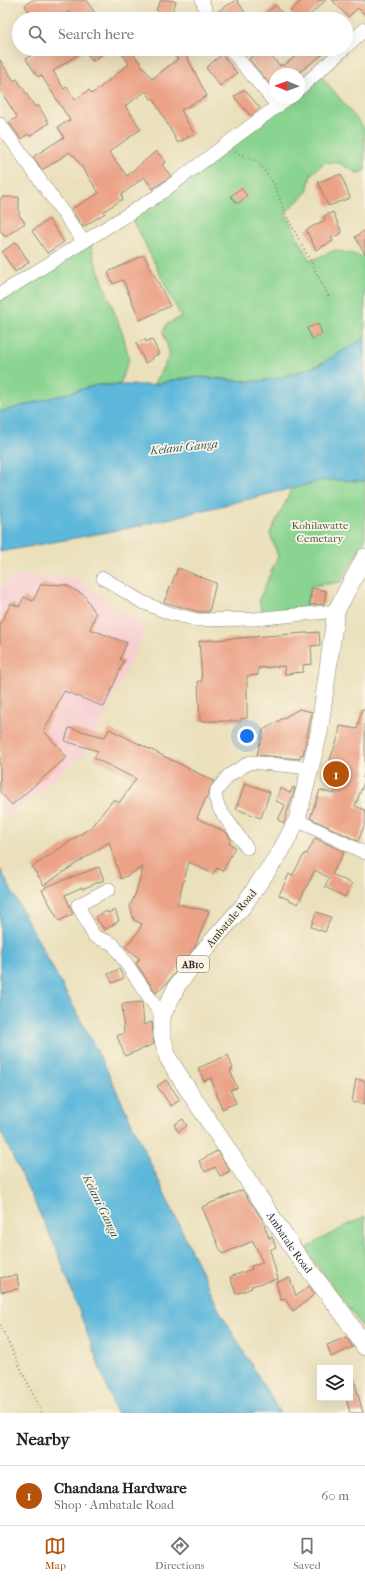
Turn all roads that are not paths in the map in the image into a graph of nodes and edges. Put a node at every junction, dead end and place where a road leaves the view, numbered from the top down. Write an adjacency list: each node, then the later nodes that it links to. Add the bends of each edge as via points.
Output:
1 (202, 0): 2 (street)
2 (206, 12)
3 (365, 29): 4 (street)
4 (353, 40)
5 (237, 56): 8 (street)
6 (336, 56): 7 (street)
7 (305, 84)
8 (269, 88)
9 (280, 104): 11 (street, via 158,196)
10 (0, 124): 11 (street)
11 (84, 242): 12 (street)
12 (0, 294)
13 (365, 557): 15 (main road, Ambatale Road / AB10)
14 (103, 578): 15 (street, via 142,602 169,613 198,620 254,619)
15 (336, 611): 16 (main road, Ambatale Road / AB10, via 319,733)
16 (310, 768): 17 (main road, Ambatale Road / AB10); 18 (street, via 250,762 228,776 215,797 220,810)
17 (297, 820): 19 (street); 21 (main road, Ambatale Road / AB10, via 281,851 243,906 178,984)
18 (247, 848)
19 (365, 853)
20 (109, 889): 21 (street, via 78,905 94,936 113,944)
21 (162, 1016): 22 (main road, Ambatale Road / AB10, via 162,1036 168,1058 296,1253)
22 (364, 1343)

